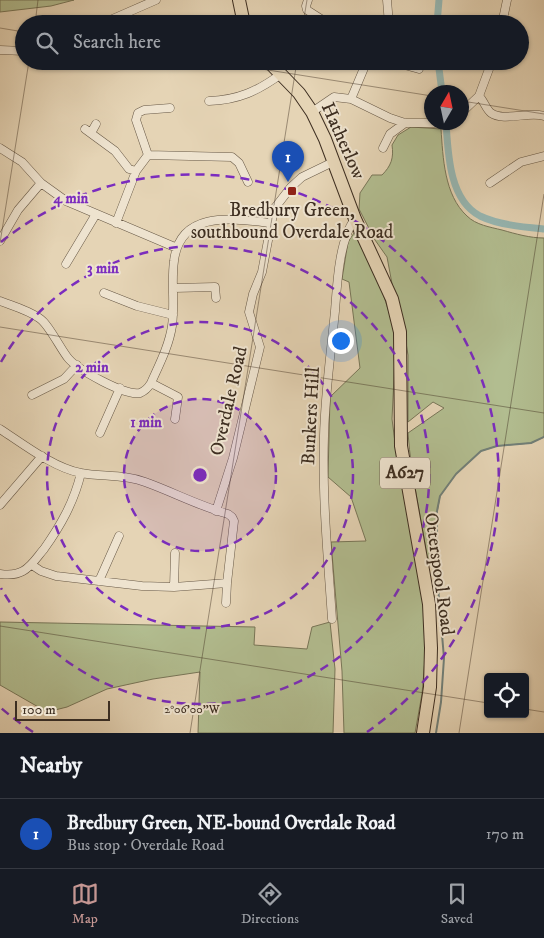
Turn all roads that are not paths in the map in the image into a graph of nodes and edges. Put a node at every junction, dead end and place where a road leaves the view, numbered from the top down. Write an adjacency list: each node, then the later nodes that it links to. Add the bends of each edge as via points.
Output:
1 (156, 0): 6 (street)
2 (238, 0): 7 (main road)
3 (308, 0): 8 (street, via 307,10)
4 (387, 0): 9 (street)
5 (507, 0): 10 (street)
6 (122, 15)
7 (242, 15)
8 (315, 15)
9 (388, 15)
10 (504, 15)
11 (0, 50): 12 (street)
12 (15, 51)
13 (277, 70): 16 (main road, Hatherlow / A627)
14 (364, 70): 18 (street)
15 (489, 70): 17 (street)
16 (281, 74): 19 (street, via 267,85 239,97); 22 (main road, Hatherlow / A627)
17 (479, 96): 20 (street); 23 (street, via 491,113 498,116)
18 (351, 99): 22 (street, via 334,97); 24 (street)
19 (209, 101)
20 (469, 105)
21 (170, 108): 29 (street, via 138,113 136,120)
22 (312, 112): 31 (main road, Hatherlow / A627)
23 (544, 116)
24 (405, 123): 25 (street); 28 (street, via 390,134)
25 (424, 123)
26 (96, 124): 32 (street, via 88,131 115,151 129,169)
27 (0, 148): 34 (street, via 22,162)
28 (383, 148)
29 (148, 155): 32 (street); 33 (street, via 232,157 239,163)
30 (544, 156): 35 (street, via 521,162)
31 (332, 162): 37 (main road, Hatherlow / A627); 39 (street, Overdale Road, via 302,177 291,187 274,209)
32 (136, 171): 38 (street)
33 (248, 182)
34 (41, 183): 36 (street, via 66,201); 40 (street, via 18,210)
35 (490, 183)
36 (96, 214): 38 (street); 42 (street)
37 (355, 219): 67 (street, Bunkers Hill, via 344,243 324,436); 68 (main road, Otterspool Road / A627, via 392,298 400,332 401,446 429,604 430,687)
38 (116, 223): 41 (street)
39 (271, 224): 41 (street, via 226,218 213,220 192,229); 58 (street, Overdale Road, via 250,312 260,347 233,458)
40 (0, 241)
41 (177, 248): 43 (street)
42 (66, 264)
43 (174, 288): 45 (street, via 215,287); 47 (street)
44 (104, 293): 47 (street)
45 (216, 298)
46 (0, 301): 48 (street, via 41,318 69,359)
47 (173, 315): 49 (street, via 170,335)
48 (77, 365): 50 (street, via 96,378); 51 (street, via 64,379)
49 (151, 383): 50 (street, via 146,390 137,393); 52 (street, via 178,398)
50 (120, 388): 54 (street)
51 (32, 395)
52 (175, 419)
53 (0, 429): 55 (street)
54 (100, 433)
55 (42, 456): 56 (street, via 67,470); 57 (street)
56 (81, 473): 58 (street, via 132,478); 61 (street, via 63,520)
57 (0, 506)
58 (216, 511): 64 (street, via 228,514 234,521)
59 (119, 536): 63 (street)
60 (175, 553): 65 (street)
61 (32, 565): 62 (street, via 22,572); 63 (street, via 56,576)
62 (0, 574)
63 (99, 581): 65 (street)
64 (228, 583): 65 (street); 66 (street)
65 (174, 587)
66 (226, 603)
67 (332, 619)
68 (423, 733)

